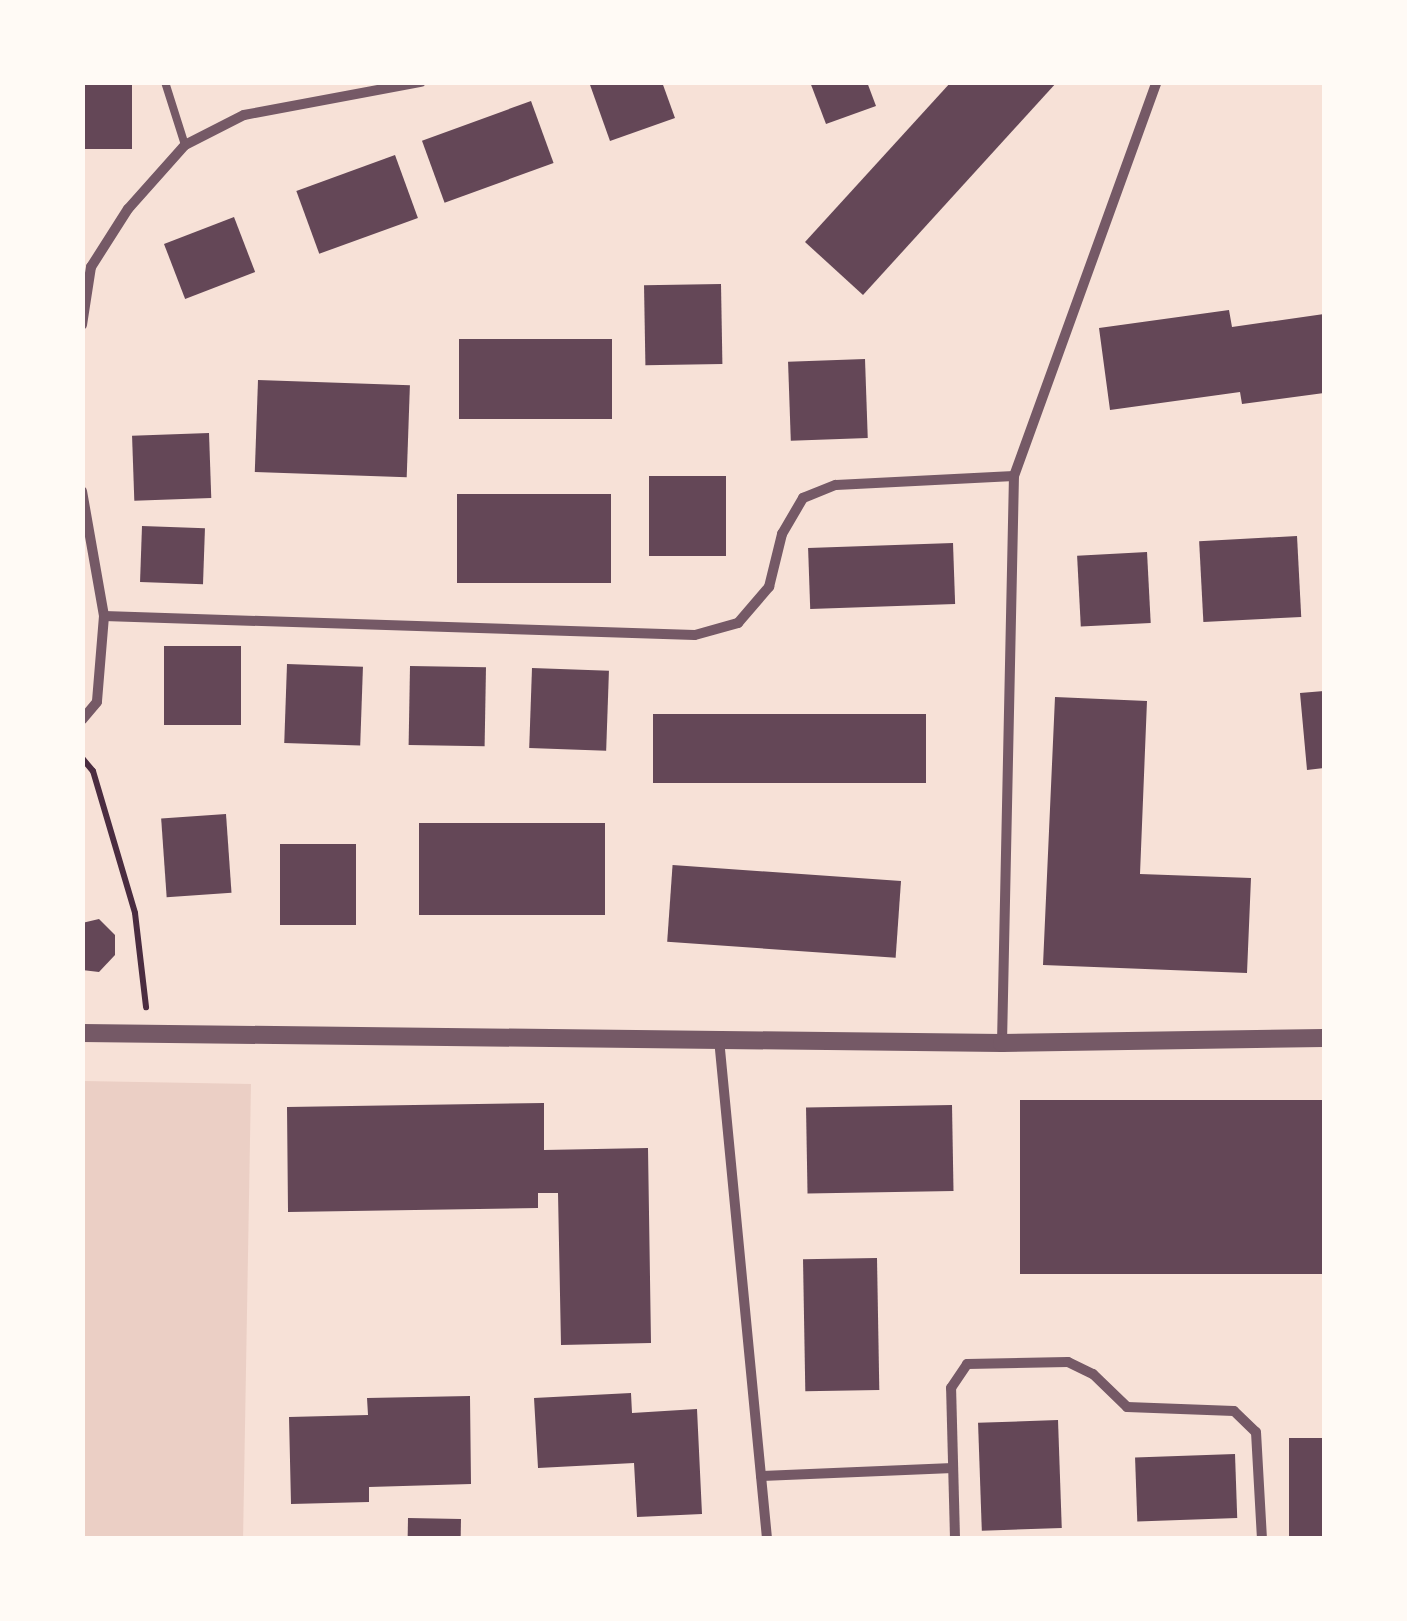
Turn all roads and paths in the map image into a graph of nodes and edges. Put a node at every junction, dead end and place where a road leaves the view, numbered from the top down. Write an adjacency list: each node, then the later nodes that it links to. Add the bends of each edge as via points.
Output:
1 (165, 82): 4 (lane)
2 (422, 82): 4 (street, via 244,115)
3 (1156, 82): 6 (street)
4 (185, 144): 5 (street, via 128,209 91,267)
5 (82, 326)
6 (1014, 476): 8 (street, via 836,485 802,498 782,534 769,587 738,623 695,635); 15 (street)
7 (82, 491): 8 (street)
8 (104, 616): 9 (street, via 97,702)
9 (82, 720)
10 (82, 758): 12 (path, via 93,771 136,913)
11 (82, 1033): 12 (street)
12 (149, 1034): 13 (street)
13 (719, 1038): 15 (street); 17 (street)
14 (1324, 1038): 15 (street)
15 (1002, 1043)
16 (953, 1468): 17 (street); 19 (street); 20 (street, via 951,1388 967,1364 1068,1362 1093,1374 1127,1407 1234,1410 1256,1432)
17 (761, 1476): 18 (street)
18 (767, 1538)
19 (955, 1538)
20 (1262, 1538)

